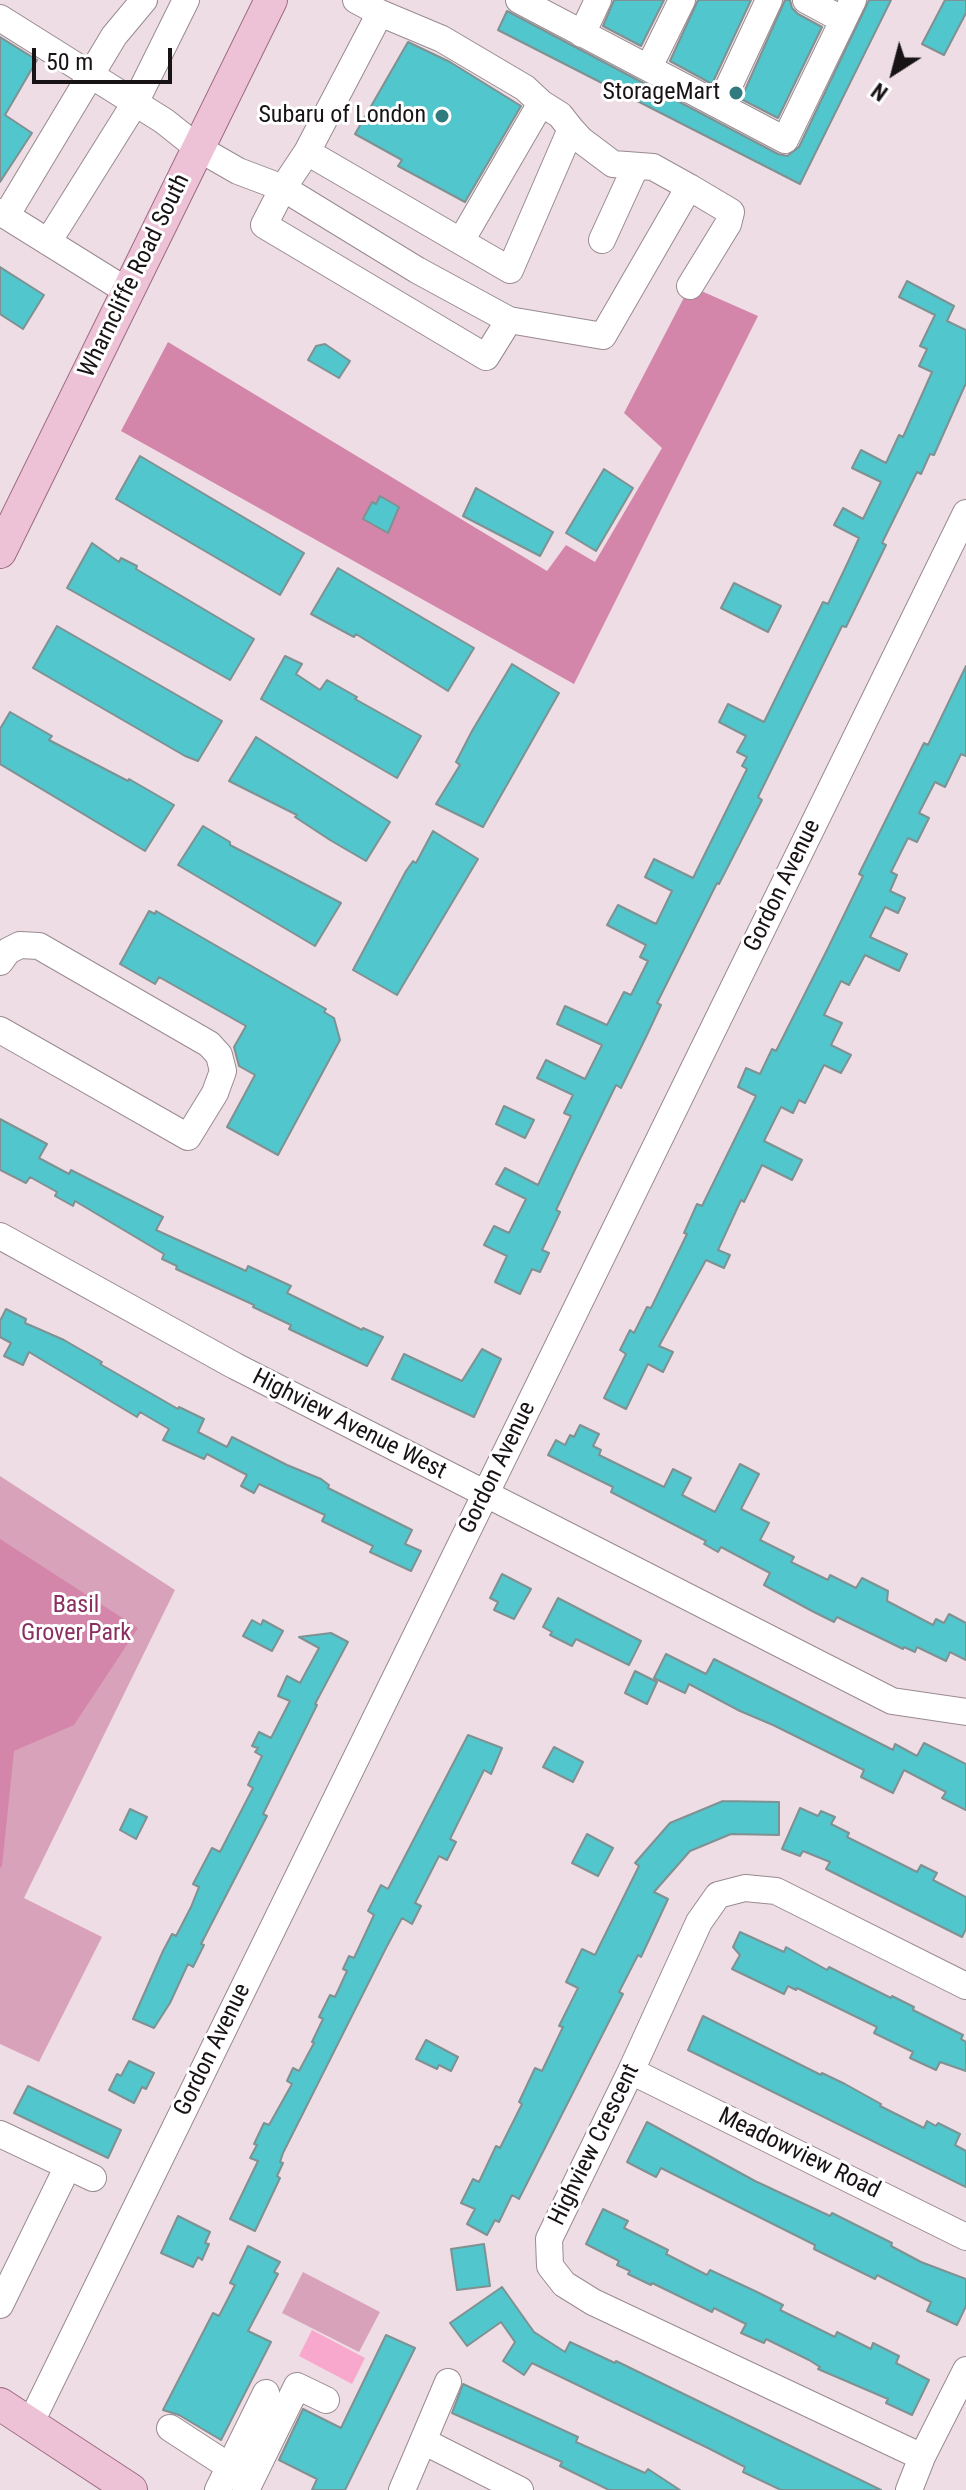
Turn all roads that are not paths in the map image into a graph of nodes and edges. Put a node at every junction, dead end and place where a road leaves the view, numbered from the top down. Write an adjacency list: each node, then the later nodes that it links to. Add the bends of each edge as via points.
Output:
1 (144, 0): 15 (street)
2 (186, 0): 16 (street)
3 (271, 0): 20 (main road, Wharncliffe Road South)
4 (356, 0): 10 (street)
5 (520, 0): 13 (street)
6 (598, 0): 13 (street)
7 (682, 0): 14 (street)
8 (769, 0): 18 (street)
9 (806, 0): 11 (street)
10 (372, 6): 17 (street, via 442,39); 21 (street)
11 (848, 10): 18 (street, via 785,140)
12 (0, 18): 15 (street)
13 (582, 34): 14 (street)
14 (649, 67): 18 (street)
15 (91, 75): 16 (street); 25 (street)
16 (135, 103): 20 (street); 28 (street)
17 (541, 103): 19 (street); 27 (street)
18 (720, 105)
19 (571, 129): 22 (street, via 613,164); 27 (street, via 510,270)
20 (198, 148): 24 (street); 30 (main road, Wharncliffe Road South)
21 (307, 152): 24 (street); 27 (street)
22 (635, 168): 23 (street, via 653,167); 26 (street)
23 (689, 187): 29 (street, via 731,212); 31 (street, via 603,336)
24 (283, 188): 31 (street); 31 (street, via 264,225 486,357)
25 (3, 214): 28 (street)
26 (602, 240)
27 (461, 241)
28 (48, 242): 30 (street)
29 (690, 286)
30 (127, 291): 33 (main road, Wharncliffe Road South)
31 (509, 320)
32 (966, 513): 37 (street, Gordon Avenue)
33 (0, 552)
34 (0, 962): 35 (street, via 20,945 39,946 209,1044 223,1071 188,1137)
35 (0, 1030)
36 (0, 1236): 37 (street, Highview Avenue West)
37 (485, 1496): 38 (street, Highview Avenue West, via 892,1701); 51 (street, Gordon Avenue)
38 (966, 1712)
39 (966, 1986): 40 (street, Highview Crescent, via 776,1891 745,1888 718,1895 699,1922)
40 (631, 2071): 44 (street, Meadowview Road); 54 (street, Highview Crescent, via 549,2239 550,2266 564,2284 593,2302)
41 (0, 2134): 42 (street)
42 (68, 2166): 43 (street); 45 (street)
43 (93, 2178)
44 (966, 2237)
45 (0, 2305)
46 (966, 2370): 54 (street)
47 (448, 2382): 53 (street)
48 (266, 2393): 55 (street)
49 (326, 2400): 55 (street, via 297,2386)
50 (0, 2404): 51 (main road)
51 (30, 2424): 56 (main road)
52 (170, 2428): 55 (street)
53 (423, 2441): 57 (street); 58 (street)
54 (922, 2457): 59 (street)
55 (244, 2483)
56 (131, 2490)
57 (402, 2490)
58 (520, 2490)
59 (909, 2490)

